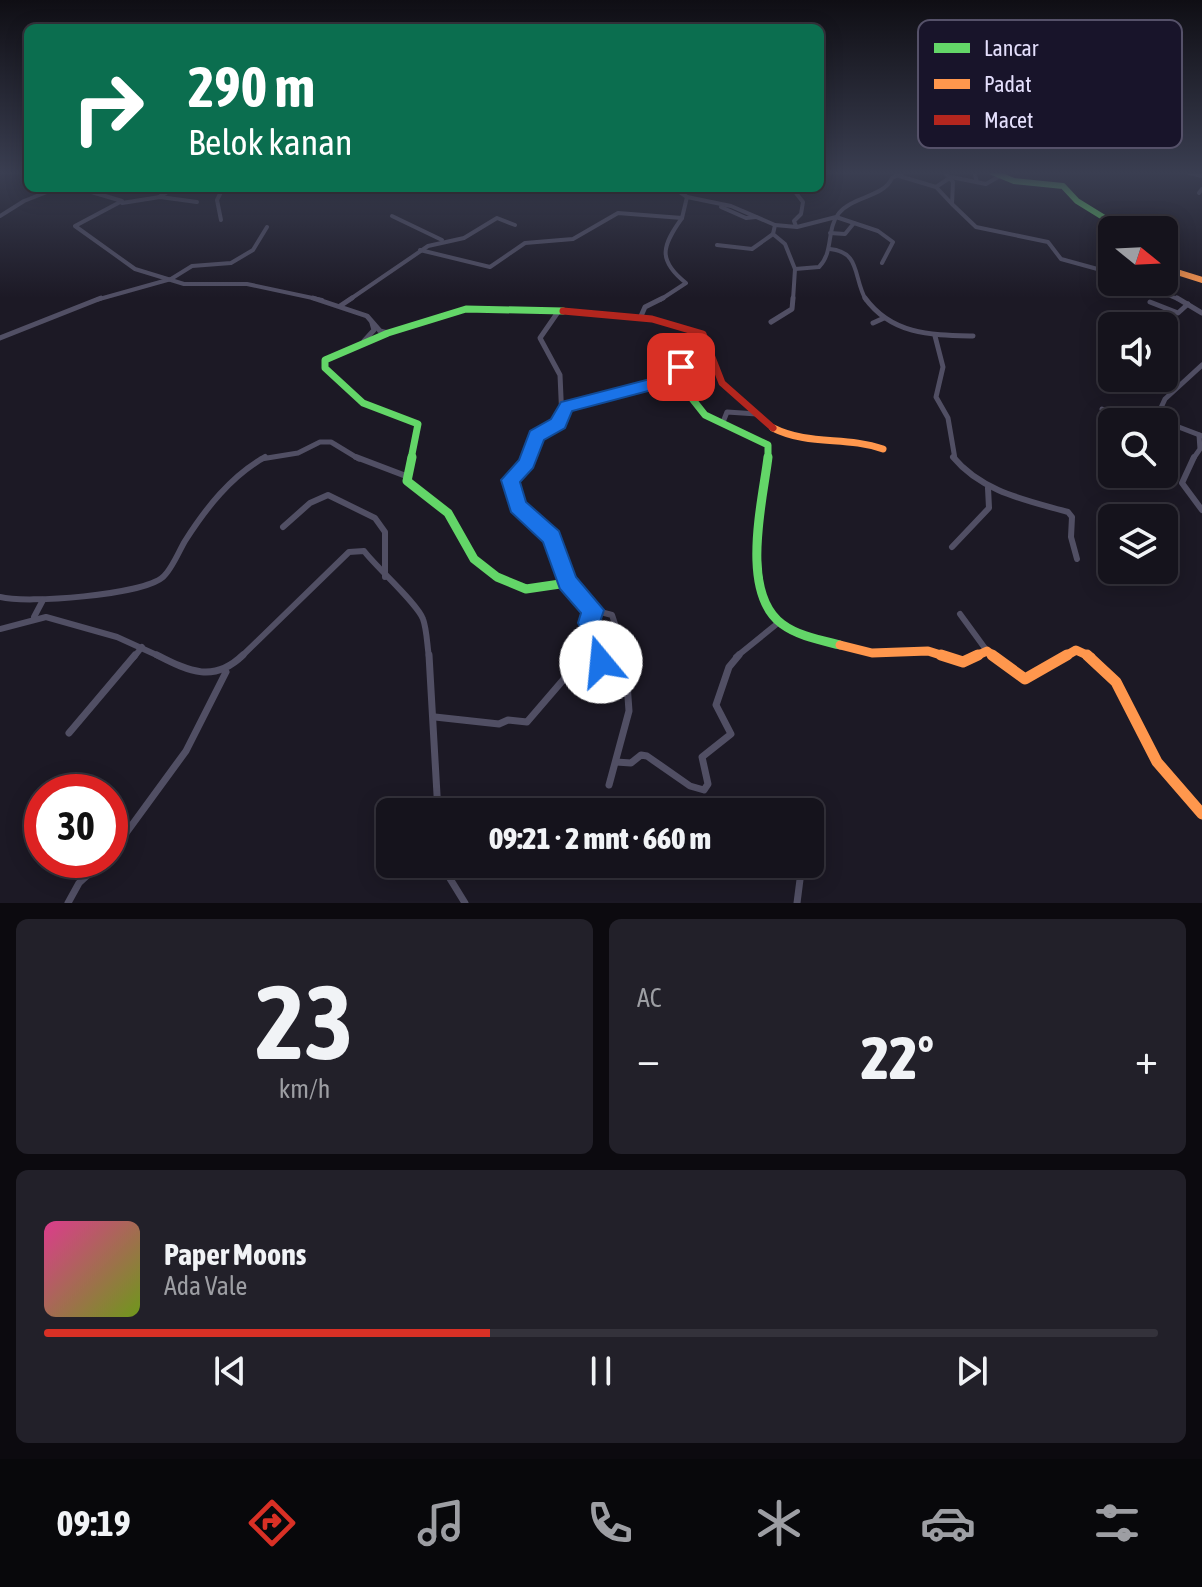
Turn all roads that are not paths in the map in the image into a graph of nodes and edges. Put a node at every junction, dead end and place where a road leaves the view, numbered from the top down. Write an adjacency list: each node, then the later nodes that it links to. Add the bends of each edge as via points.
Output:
1 (99, 214): 31 (street, via 75,226 129,267)
2 (220, 214): 15 (street)
3 (614, 214): 26 (street, via 573,239 558,236 515,249 490,267)
4 (631, 214): 14 (street)
5 (683, 214): 14 (street)
6 (738, 214): 12 (street)
7 (750, 214): 12 (street)
8 (801, 214): 20 (street, via 794,221)
9 (839, 214): 13 (street)
10 (963, 214): 29 (street, via 976,227 1048,242 1061,259)
11 (392, 216): 23 (street)
12 (757, 217): 18 (street)
13 (836, 217): 16 (street); 20 (street); 21 (street)
14 (682, 218): 39 (street, via 665,256 671,271 686,283 664,301 645,307)
15 (221, 220)
16 (854, 223): 21 (street, via 845,234); 27 (street, via 892,239)
17 (515, 225): 23 (street, via 497,218 464,238)
18 (775, 225): 20 (street); 22 (street)
19 (267, 227): 31 (street, via 253,250 239,259 192,266)
20 (797, 227)
21 (830, 233): 25 (street)
22 (773, 234): 24 (street, via 748,252); 28 (street, via 785,244)
23 (443, 240): 26 (street)
24 (717, 245)
25 (830, 249): 28 (street, via 824,265); 40 (street, via 840,249 854,261 860,289)
26 (420, 250): 36 (street)
27 (882, 263)
28 (795, 269): 42 (street, via 792,309)
29 (1098, 269)
30 (1178, 272): 32 (street)
31 (167, 280): 36 (street, via 247,284); 45 (street, via 108,295)
32 (1202, 280)
33 (1173, 296): 35 (street)
34 (1150, 302): 35 (street, via 1180,313)
35 (1188, 304): 38 (street)
36 (340, 306): 41 (street)
37 (558, 312): 39 (street); 46 (street, via 458,310); 55 (street, via 540,338 560,375)
38 (1202, 313)
39 (641, 316): 51 (street, via 703,334)
40 (884, 318): 43 (street); 47 (street)
41 (372, 322): 46 (street); 50 (street, via 374,330)
42 (771, 322)
43 (873, 323)
44 (0, 331): 45 (street)
45 (14, 332): 49 (street)
46 (388, 333): 50 (street)
47 (935, 336): 48 (street); 62 (street, via 943,358 936,397 948,418 952,455)
48 (973, 336)
49 (0, 338)
50 (364, 342): 61 (street, via 323,364 365,404 418,424)
51 (709, 357): 53 (street, via 675,368); 56 (street, via 727,390)
52 (1202, 365): 54 (street, via 1165,399)
53 (671, 379): 55 (street, via 584,400); 57 (street, via 685,384 704,415)
54 (1162, 408)
55 (561, 411): 68 (street, via 559,423 536,436 527,463 509,484 522,512 552,537)
56 (757, 414): 57 (street, via 729,412); 60 (street, via 801,442 846,436)
57 (723, 422): 74 (street, via 750,431 770,450 756,542 766,605)
58 (1178, 426): 59 (street)
59 (1200, 435): 63 (street, via 1200,449 1182,483)
60 (883, 449)
61 (406, 476): 68 (street, via 409,485 448,513 484,568 526,589); 70 (street, via 363,461 331,442 298,453 268,455 247,467 202,514 162,578 136,588)
62 (987, 487): 65 (street, via 989,508); 66 (street, via 1068,512)
63 (1202, 510)
64 (283, 527): 67 (street, via 328,495 375,514 384,526)
65 (952, 547)
66 (1077, 559)
67 (385, 578): 78 (street, via 364,551 349,552); 79 (street, via 423,618)
68 (567, 583): 71 (street)
69 (0, 597): 70 (street)
70 (43, 600): 73 (street)
71 (593, 610): 79 (street, via 589,623 602,649 598,666 576,665 527,722); 81 (street, via 616,617 632,681)
72 (960, 614): 77 (street)
73 (34, 618): 75 (street); 76 (street, via 59,620)
74 (778, 622): 77 (street, via 804,635 872,653 928,651 963,662); 81 (street, via 729,667 716,705 731,734 702,757 708,784 704,790 647,756)
75 (0, 629)
76 (142, 647): 78 (street, via 179,667 211,674); 80 (street)
77 (987, 651): 84 (street, via 1028,680 1076,650 1091,653 1123,694 1154,758)
78 (226, 671): 85 (street, via 186,751)
79 (435, 717): 83 (street)
80 (69, 733)
81 (616, 762): 82 (street)
82 (609, 785)
83 (438, 798)
84 (1202, 814)
85 (128, 830)
86 (84, 878): 89 (street)
87 (450, 878): 90 (street)
88 (800, 878): 91 (street)
89 (68, 903)
90 (465, 903)
91 (797, 903)

